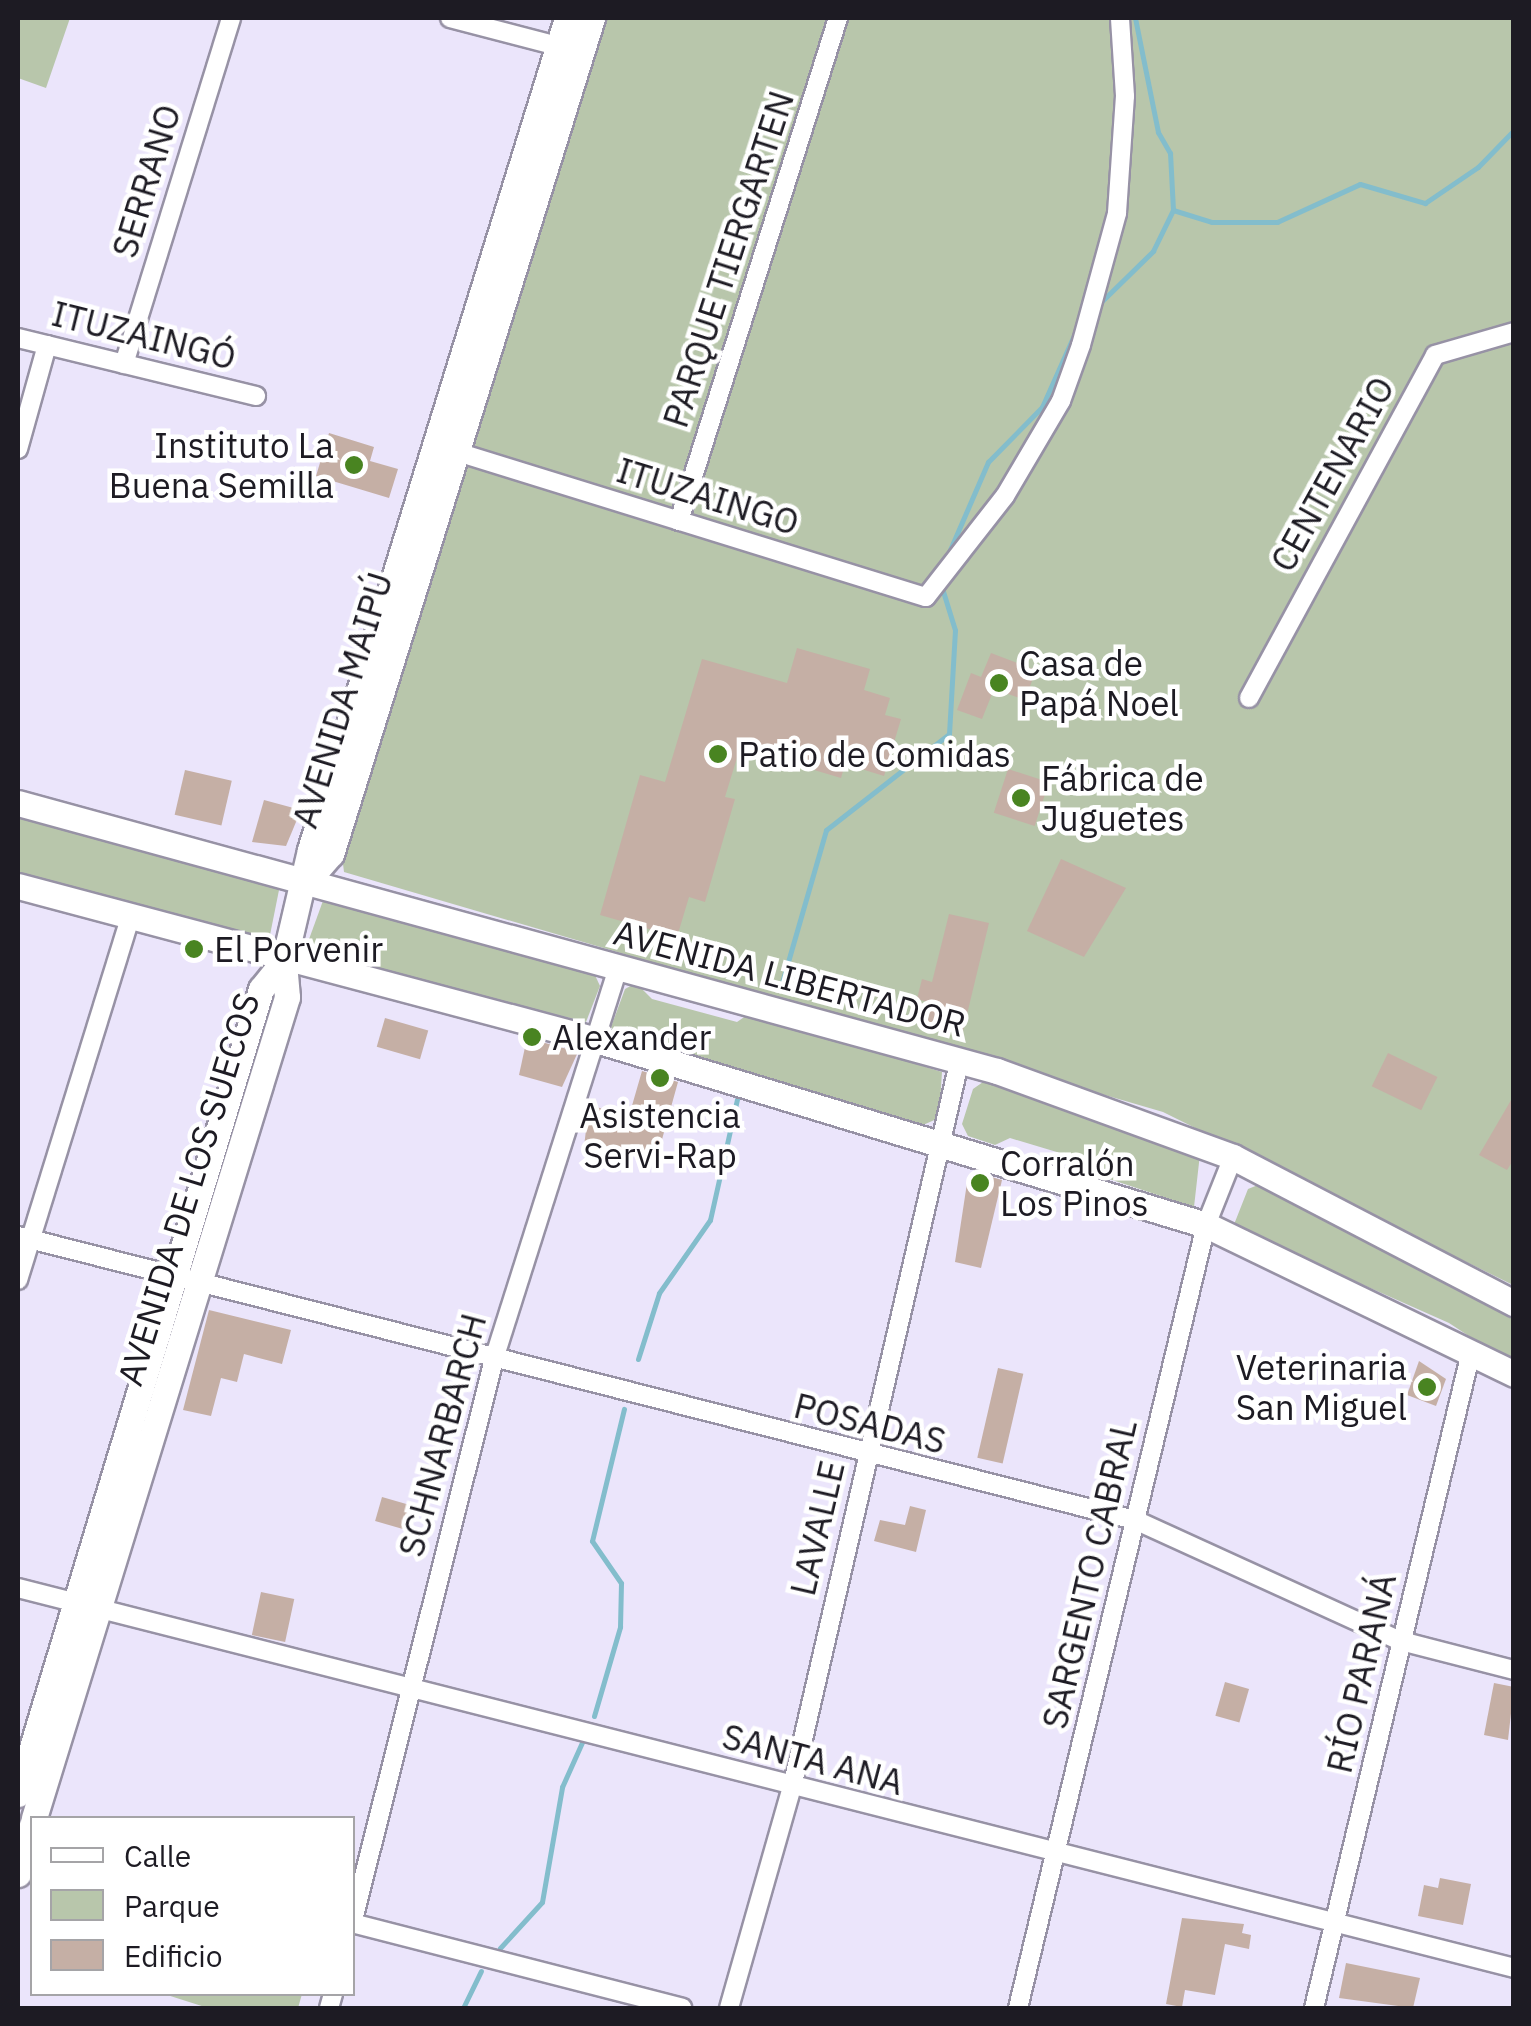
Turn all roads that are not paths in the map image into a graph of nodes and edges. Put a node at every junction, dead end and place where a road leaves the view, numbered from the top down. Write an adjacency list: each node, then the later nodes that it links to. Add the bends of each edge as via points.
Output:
1 (231, 18): 11 (street, SERRANO)
2 (450, 18): 7 (street)
3 (566, 18): 7 (main road, AVENIDA MAIPÚ)
4 (592, 18): 7 (main road, AVENIDA MAIPÚ)
5 (838, 18): 15 (street, PARQUE TIERGARTEN)
6 (1120, 18): 15 (street, ITUZAINGO, via 1125,96 1117,212 1081,345 1061,401 1005,496 926,597)
7 (569, 49): 18 (main road, AVENIDA MAIPÚ, via 310,850)
8 (1514, 332): 16 (street, CENTENARIO, via 1435,355)
9 (18, 338): 10 (street, ITUZAINGÓ)
10 (47, 345): 11 (street, ITUZAINGÓ); 13 (street)
11 (124, 364): 12 (street, ITUZAINGÓ)
12 (256, 396)
13 (18, 449)
14 (470, 456): 15 (street, ITUZAINGO)
15 (680, 521)
16 (1249, 698)
17 (18, 802): 18 (main road, AVENIDA LIBERTADOR)
18 (308, 880): 21 (main road, AVENIDA MAIPÚ); 22 (main road, AVENIDA LIBERTADOR)
19 (18, 886): 20 (main road)
20 (130, 918): 21 (main road); 28 (street)
21 (284, 960): 23 (main road); 30 (main road, AVENIDA DE LOS SUECOS, via 261,988)
22 (618, 969): 23 (street, SCHNARBARCH); 24 (main road, AVENIDA LIBERTADOR)
23 (593, 1039): 25 (main road); 33 (street, SCHNARBARCH)
24 (960, 1060): 25 (street, LAVALLE); 26 (main road, AVENIDA LIBERTADOR)
25 (942, 1141): 27 (main road); 35 (street, LAVALLE)
26 (1233, 1157): 27 (street, SARGENTO CABRAL); 31 (main road, AVENIDA LIBERTADOR)
27 (1206, 1225): 32 (main road); 36 (street, SARGENTO CABRAL)
28 (24, 1237): 29 (street); 30 (street, POSADAS)
29 (18, 1280)
30 (183, 1284): 33 (street, POSADAS); 38 (main road, AVENIDA DE LOS SUECOS)
31 (1514, 1303)
32 (1471, 1352): 34 (main road); 39 (street, RÍO PARANÁ)
33 (494, 1360): 35 (street, POSADAS); 41 (street, SCHNARBARCH)
34 (1514, 1374)
35 (867, 1458): 36 (street, POSADAS); 42 (street, LAVALLE)
36 (1134, 1520): 39 (street, POSADAS); 46 (street, SARGENTO CABRAL)
37 (18, 1588): 38 (street, SANTA ANA)
38 (84, 1607): 41 (street, SANTA ANA); 43 (main road, AVENIDA DE LOS SUECOS); 44 (main road, AVENIDA DE LOS SUECOS)
39 (1400, 1641): 40 (street, POSADAS); 50 (street, RÍO PARANÁ)
40 (1514, 1670)
41 (409, 1687): 42 (street, SANTA ANA); 48 (street, SCHNARBARCH)
42 (792, 1787): 46 (street, SANTA ANA); 53 (street, LAVALLE)
43 (18, 1794)
44 (33, 1816)
45 (29, 1834): 47 (main road, AVENIDA DE LOS SUECOS)
46 (1056, 1855): 50 (street, SANTA ANA); 54 (street, SARGENTO CABRAL)
47 (18, 1874)
48 (355, 1916)
49 (355, 1925): 52 (street)
50 (1335, 1928): 51 (street, SANTA ANA); 55 (street, RÍO PARANÁ)
51 (1514, 1968)
52 (682, 2008)
53 (729, 2008)
54 (1018, 2008)
55 (1314, 2008)

